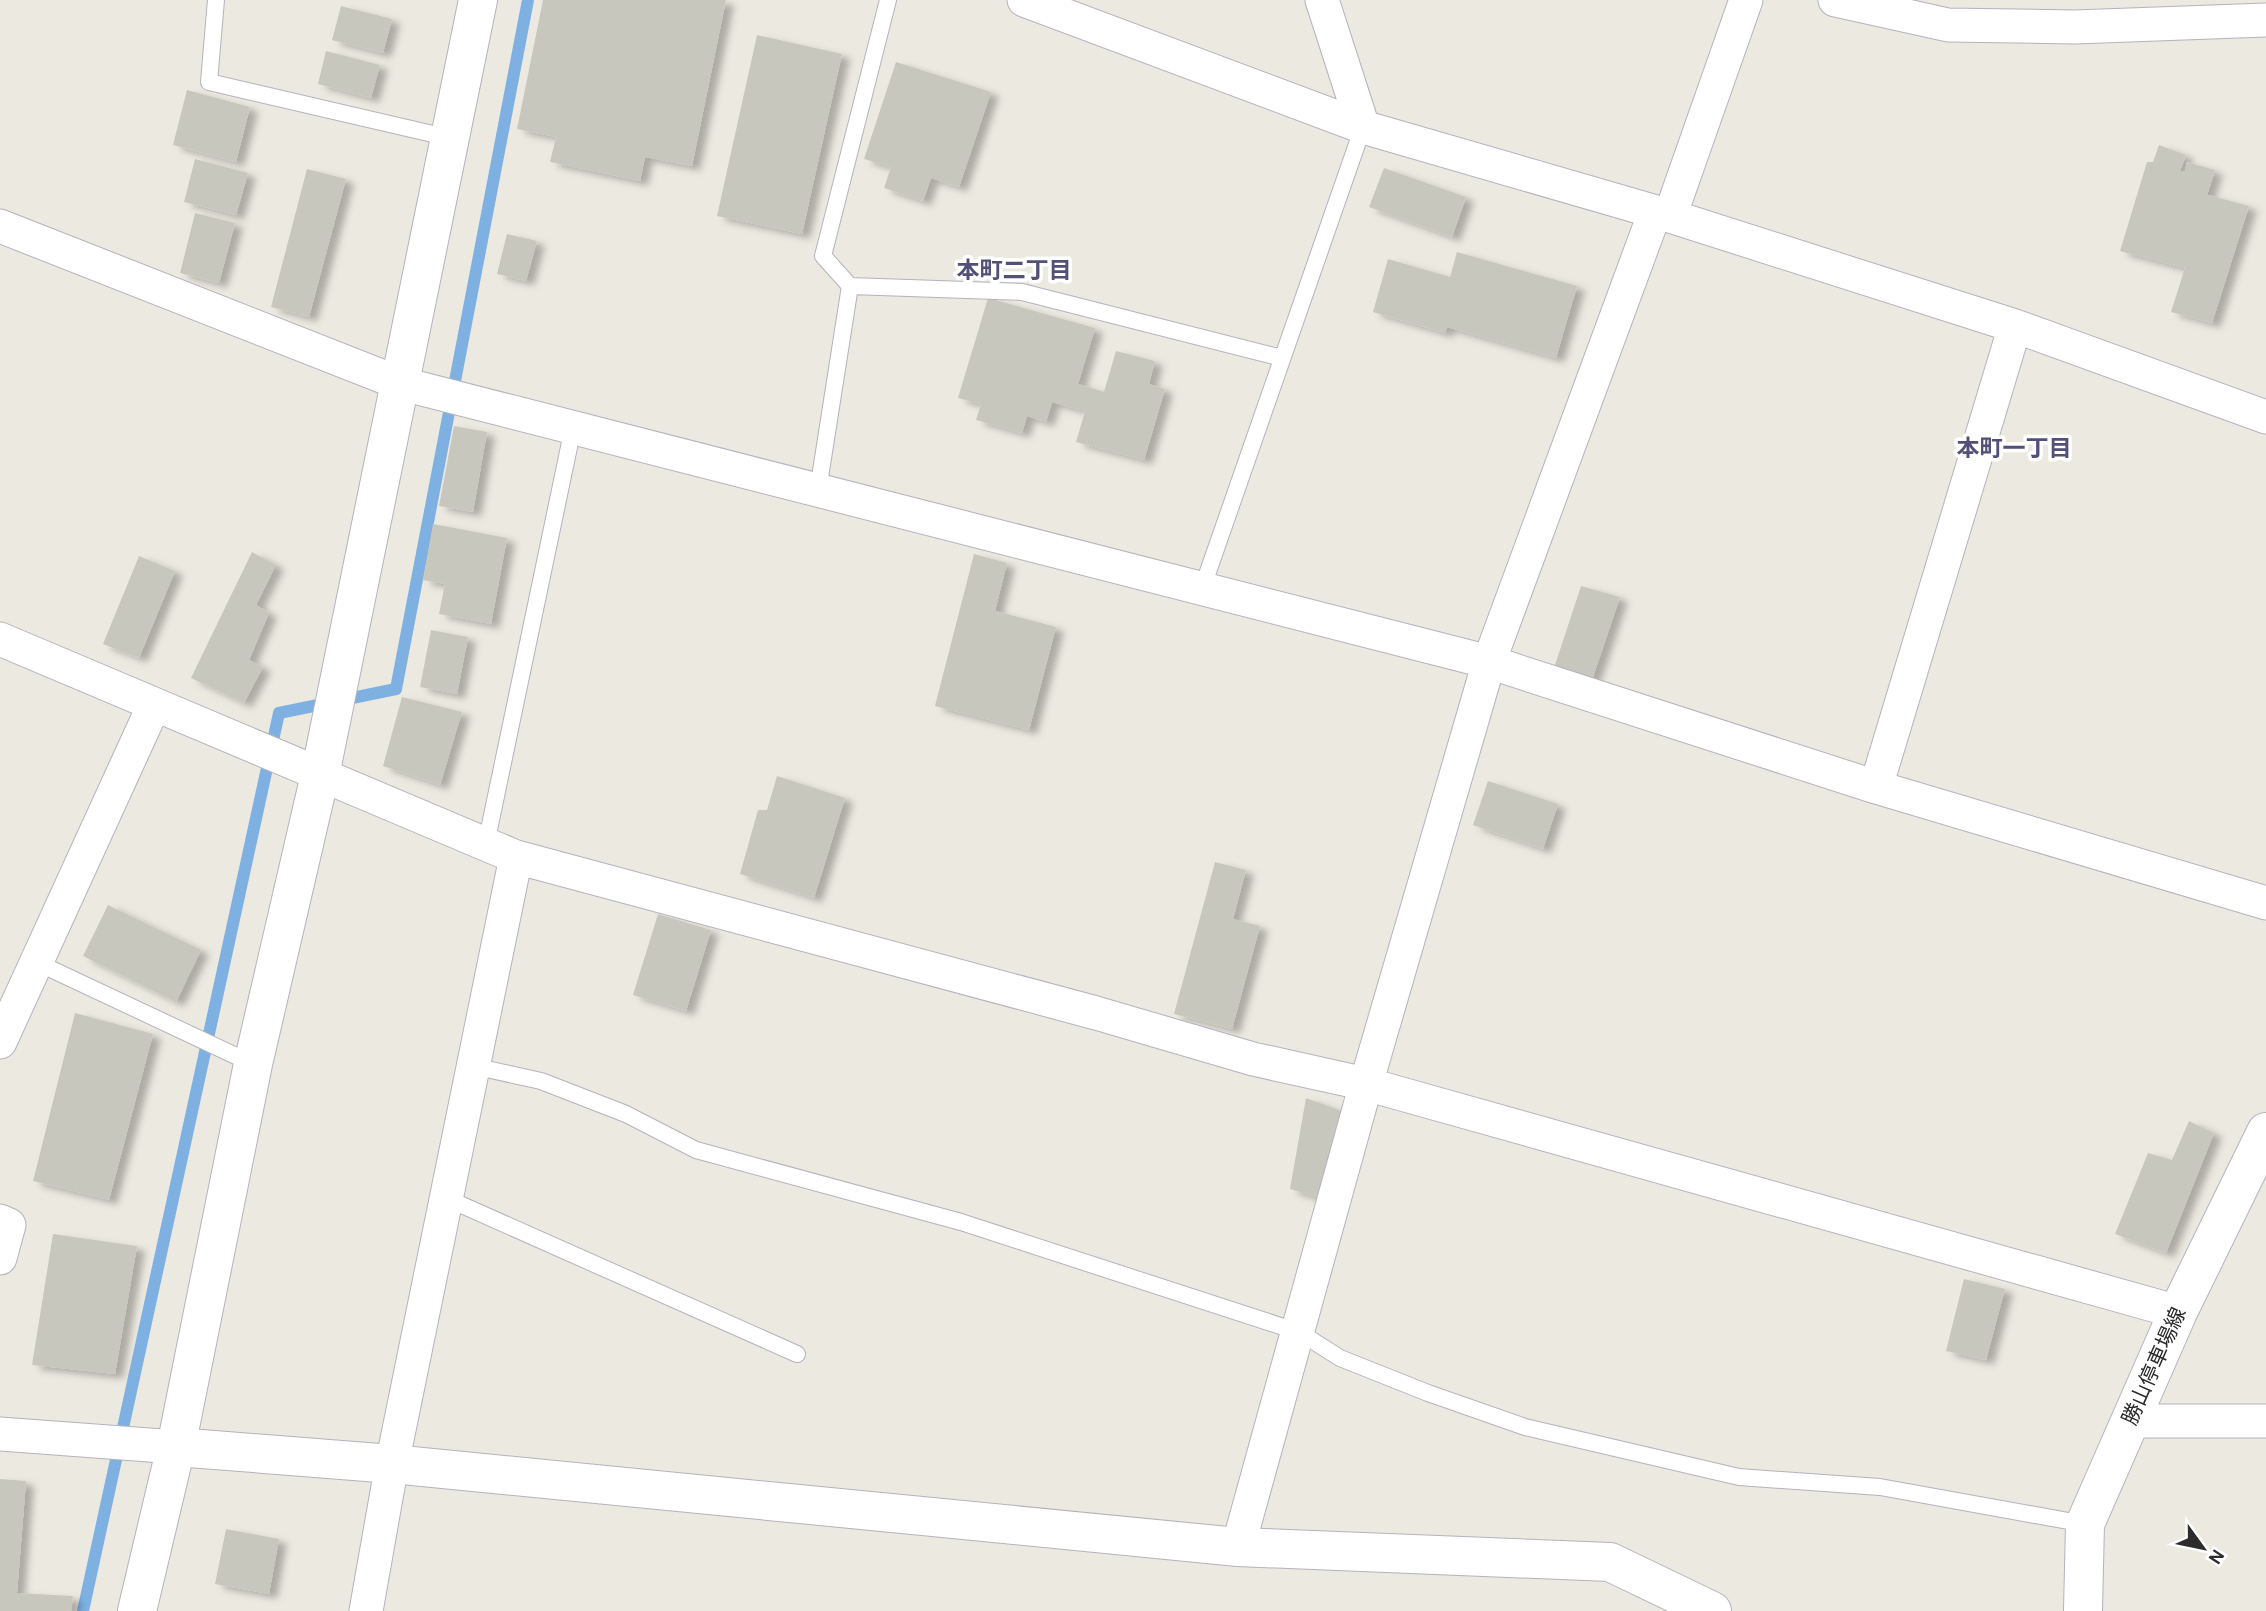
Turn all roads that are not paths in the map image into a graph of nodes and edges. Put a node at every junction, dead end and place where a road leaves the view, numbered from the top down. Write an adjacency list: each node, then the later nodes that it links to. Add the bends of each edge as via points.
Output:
1 (216, 0): 10 (lane, via 209,82)
2 (478, 0): 10 (street)
3 (888, 0): 13 (lane, via 823,256)
4 (1024, 0): 9 (street)
5 (1322, 0): 9 (street)
6 (1746, 0): 11 (street)
7 (1835, 0): 8 (street, via 1948,25 2075,27)
8 (2266, 20)
9 (1363, 127): 11 (street); 15 (lane)
10 (450, 138): 16 (street)
11 (1663, 214): 14 (street); 22 (street)
12 (0, 226): 16 (street)
13 (850, 286): 15 (lane, via 1022,292); 19 (lane)
14 (2015, 326): 17 (street); 25 (street)
15 (1282, 358): 20 (lane)
16 (399, 383): 18 (street); 24 (street)
17 (2266, 418)
18 (573, 428): 19 (street); 26 (lane)
19 (818, 490): 20 (street)
20 (1202, 589): 22 (street)
21 (0, 639): 23 (street)
22 (1489, 662): 25 (street); 32 (street)
23 (153, 705): 24 (street); 28 (street)
24 (320, 775): 26 (street); 30 (street)
25 (1876, 787): 27 (street)
26 (501, 850): 31 (street); 32 (street, via 1253,1059)
27 (2266, 903)
28 (36, 962): 29 (street); 30 (lane)
29 (0, 1042)
30 (253, 1064): 43 (street)
31 (473, 1066): 34 (street); 38 (lane, via 541,1080 626,1114 696,1150 961,1222)
32 (1366, 1084): 37 (street); 38 (street)
33 (2266, 1132): 37 (street, 勝山停車場線)
34 (446, 1198): 39 (lane); 44 (street)
35 (0, 1221): 36 (street, via 9,1225)
36 (0, 1258)
37 (2178, 1312): 40 (street, 勝山停車場線)
38 (1298, 1332): 45 (lane, via 1340,1358 1524,1427 1739,1477 1880,1487); 46 (street)
39 (797, 1354)
40 (2128, 1421): 41 (street); 45 (street, 勝山停車場線)
41 (2266, 1421)
42 (0, 1434): 43 (street)
43 (176, 1447): 44 (street); 48 (street)
44 (392, 1464): 46 (street); 49 (street)
45 (2085, 1524): 51 (street, 勝山停車場線)
46 (1238, 1547): 47 (street, via 1610,1562)
47 (1668, 1600): 50 (street)
48 (137, 1611)
49 (366, 1611)
50 (1712, 1611)
51 (2083, 1611)

